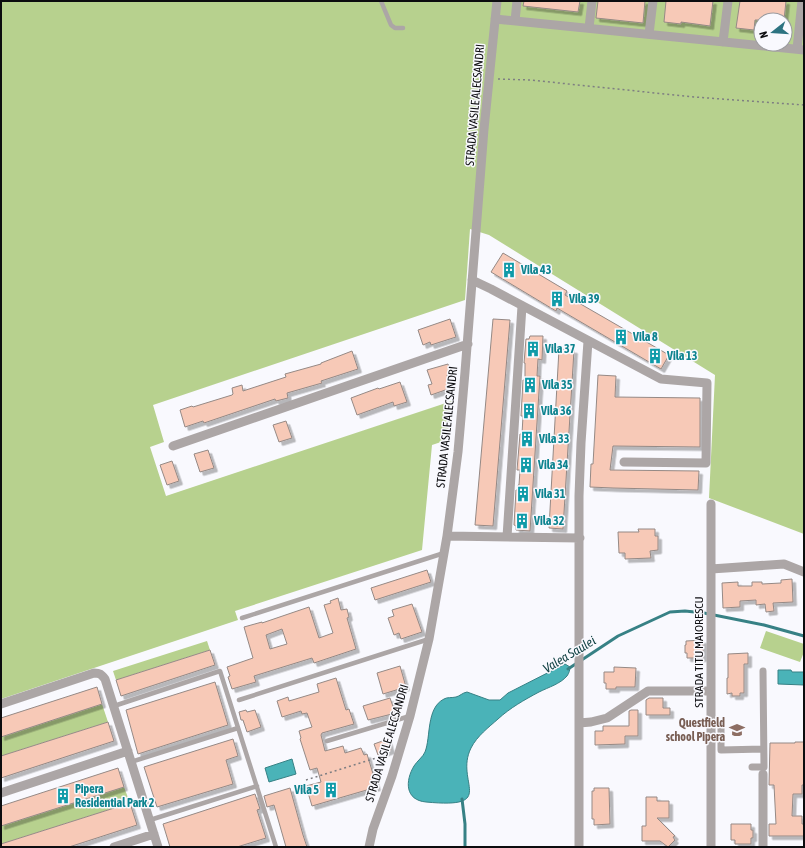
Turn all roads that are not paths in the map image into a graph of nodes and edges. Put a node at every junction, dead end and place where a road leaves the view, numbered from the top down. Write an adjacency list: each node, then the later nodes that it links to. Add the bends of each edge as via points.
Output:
1 (381, 1): 10 (lane, via 391,25)
2 (497, 1): 8 (street, STRADA VASILE ALECSANDRI)
3 (517, 1): 9 (street)
4 (592, 1): 11 (street)
5 (653, 1): 12 (street)
6 (728, 1): 13 (street)
7 (802, 1): 14 (street)
8 (495, 19): 9 (street); 15 (street, STRADA VASILE ALECSANDRI)
9 (515, 21): 11 (street)
10 (403, 28)
11 (589, 28): 12 (street)
12 (649, 34): 13 (street)
13 (723, 42): 14 (street)
14 (801, 50)
15 (472, 280): 16 (street); 18 (street, STRADA VASILE ALECSANDRI)
16 (522, 306): 17 (street); 23 (street)
17 (588, 341): 20 (street, via 661,379 707,383 706,463); 24 (street, via 581,443)
18 (468, 344): 19 (street); 22 (street, STRADA VASILE ALECSANDRI)
19 (173, 446)
20 (624, 462)
21 (711, 504): 26 (street, STRADA TITU MAIORESCU)
22 (447, 536): 23 (street); 25 (street, STRADA VASILE ALECSANDRI)
23 (507, 537): 24 (street)
24 (580, 538): 36 (street)
25 (444, 553): 28 (lane); 29 (street, STRADA VASILE ALECSANDRI)
26 (711, 569): 27 (street, via 784,564); 31 (street, STRADA TITU MAIORESCU)
27 (804, 572)
28 (242, 618)
29 (429, 639): 32 (lane); 35 (street, STRADA VASILE ALECSANDRI)
30 (763, 672): 40 (street)
31 (711, 691): 36 (street, via 648,691 607,718); 37 (street, STRADA TITU MAIORESCU)
32 (239, 700)
33 (1, 704): 34 (street, via 99,673 105,679)
34 (114, 706): 38 (lane, via 220,671); 41 (street)
35 (410, 716): 39 (lane); 52 (street, STRADA VASILE ALECSANDRI)
36 (579, 722): 53 (street)
37 (711, 723): 40 (street, via 721,723 722,750); 54 (street, STRADA TITU MAIORESCU)
38 (238, 728): 42 (lane); 45 (lane)
39 (327, 741)
40 (764, 749): 43 (street, via 764,767)
41 (128, 751): 42 (street); 46 (street)
42 (131, 762): 47 (street)
43 (752, 767)
44 (763, 774): 55 (street)
45 (257, 786): 47 (lane); 51 (lane)
46 (1, 793)
47 (150, 820): 48 (street)
48 (154, 834): 49 (street); 50 (street)
49 (114, 847)
50 (158, 847)
51 (276, 847)
52 (369, 847)
53 (579, 847)
54 (711, 847)
55 (763, 847)

